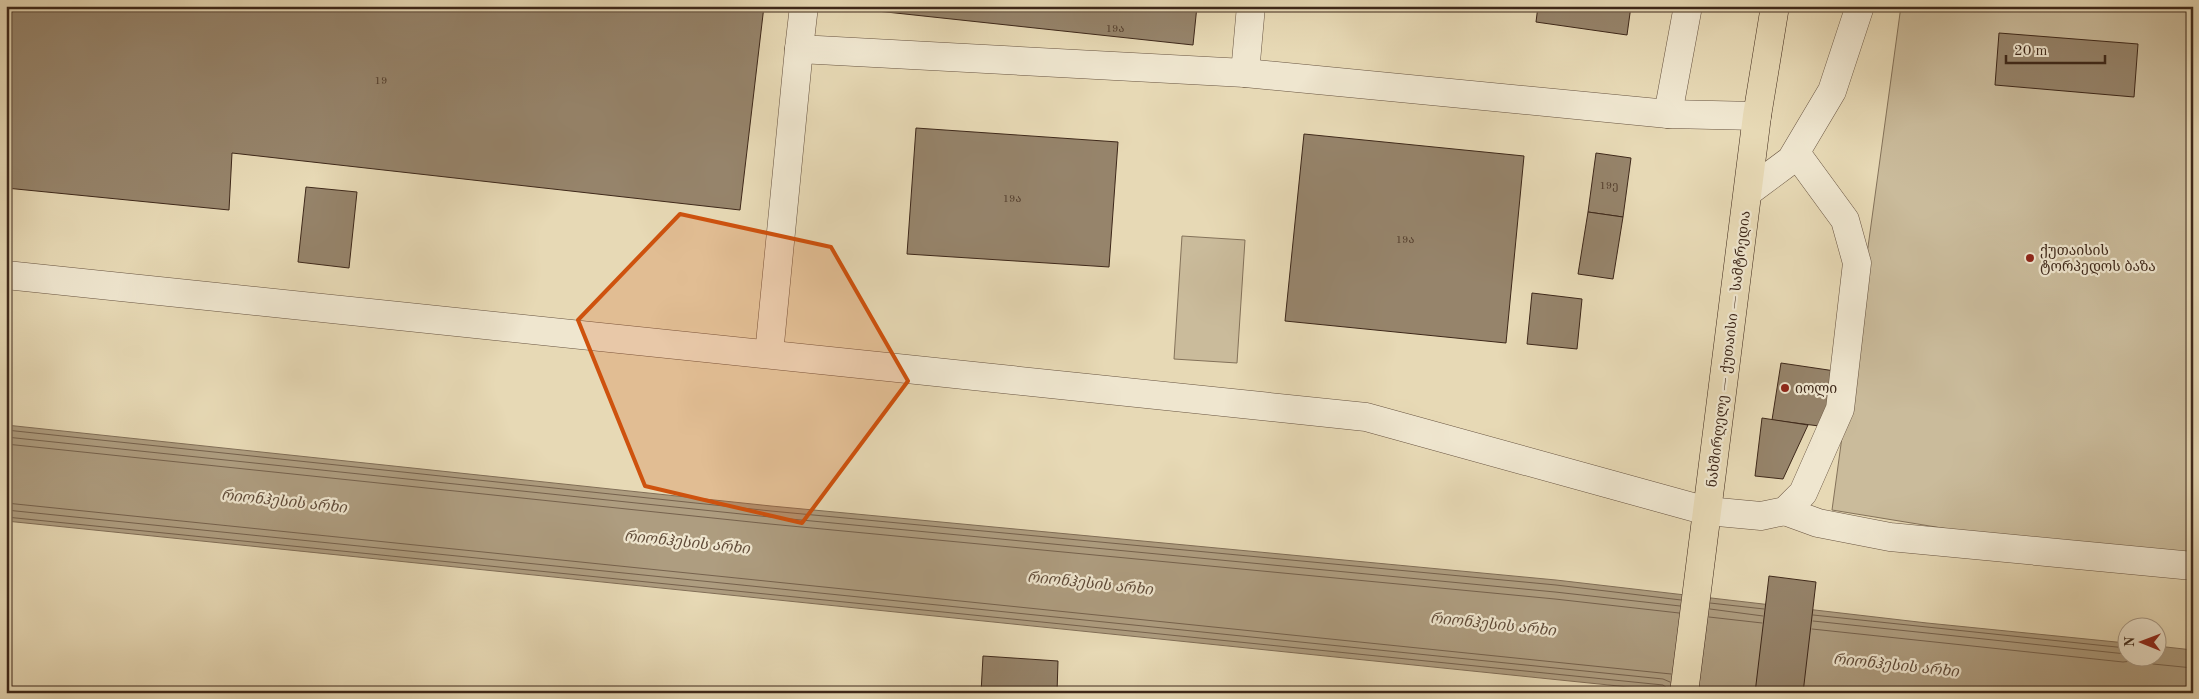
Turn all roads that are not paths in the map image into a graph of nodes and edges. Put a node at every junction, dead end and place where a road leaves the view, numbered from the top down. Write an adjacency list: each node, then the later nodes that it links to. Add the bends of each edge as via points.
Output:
1 (804, 6): 6 (street)
2 (1251, 6): 7 (street)
3 (1688, 6): 8 (street)
4 (1775, 6): 9 (main road, ნახშირღელე — ქუთაისი — სამტრედია)
5 (1860, 6): 10 (street, via 1832,91)
6 (799, 49): 7 (street); 13 (street)
7 (1244, 73): 8 (street)
8 (1668, 114): 9 (street)
9 (1757, 116): 11 (main road, ნახშირღელე — ქუთაისი — სამტრედია)
10 (1796, 153): 11 (street); 15 (street, via 1845,220 1857,263 1840,409 1803,493)
11 (1748, 192): 14 (main road, ნახშირღელე — ქუთაისი — სამტრედია)
12 (6, 275): 13 (street)
13 (769, 354): 14 (street, via 1366,417)
14 (1707, 511): 15 (street, via 1761,516); 17 (main road, ნახშირღელე — ქუთაისი — სამტრედია)
15 (1785, 511): 16 (street, via 1818,523 1890,537)
16 (2193, 566)
17 (1684, 693)

